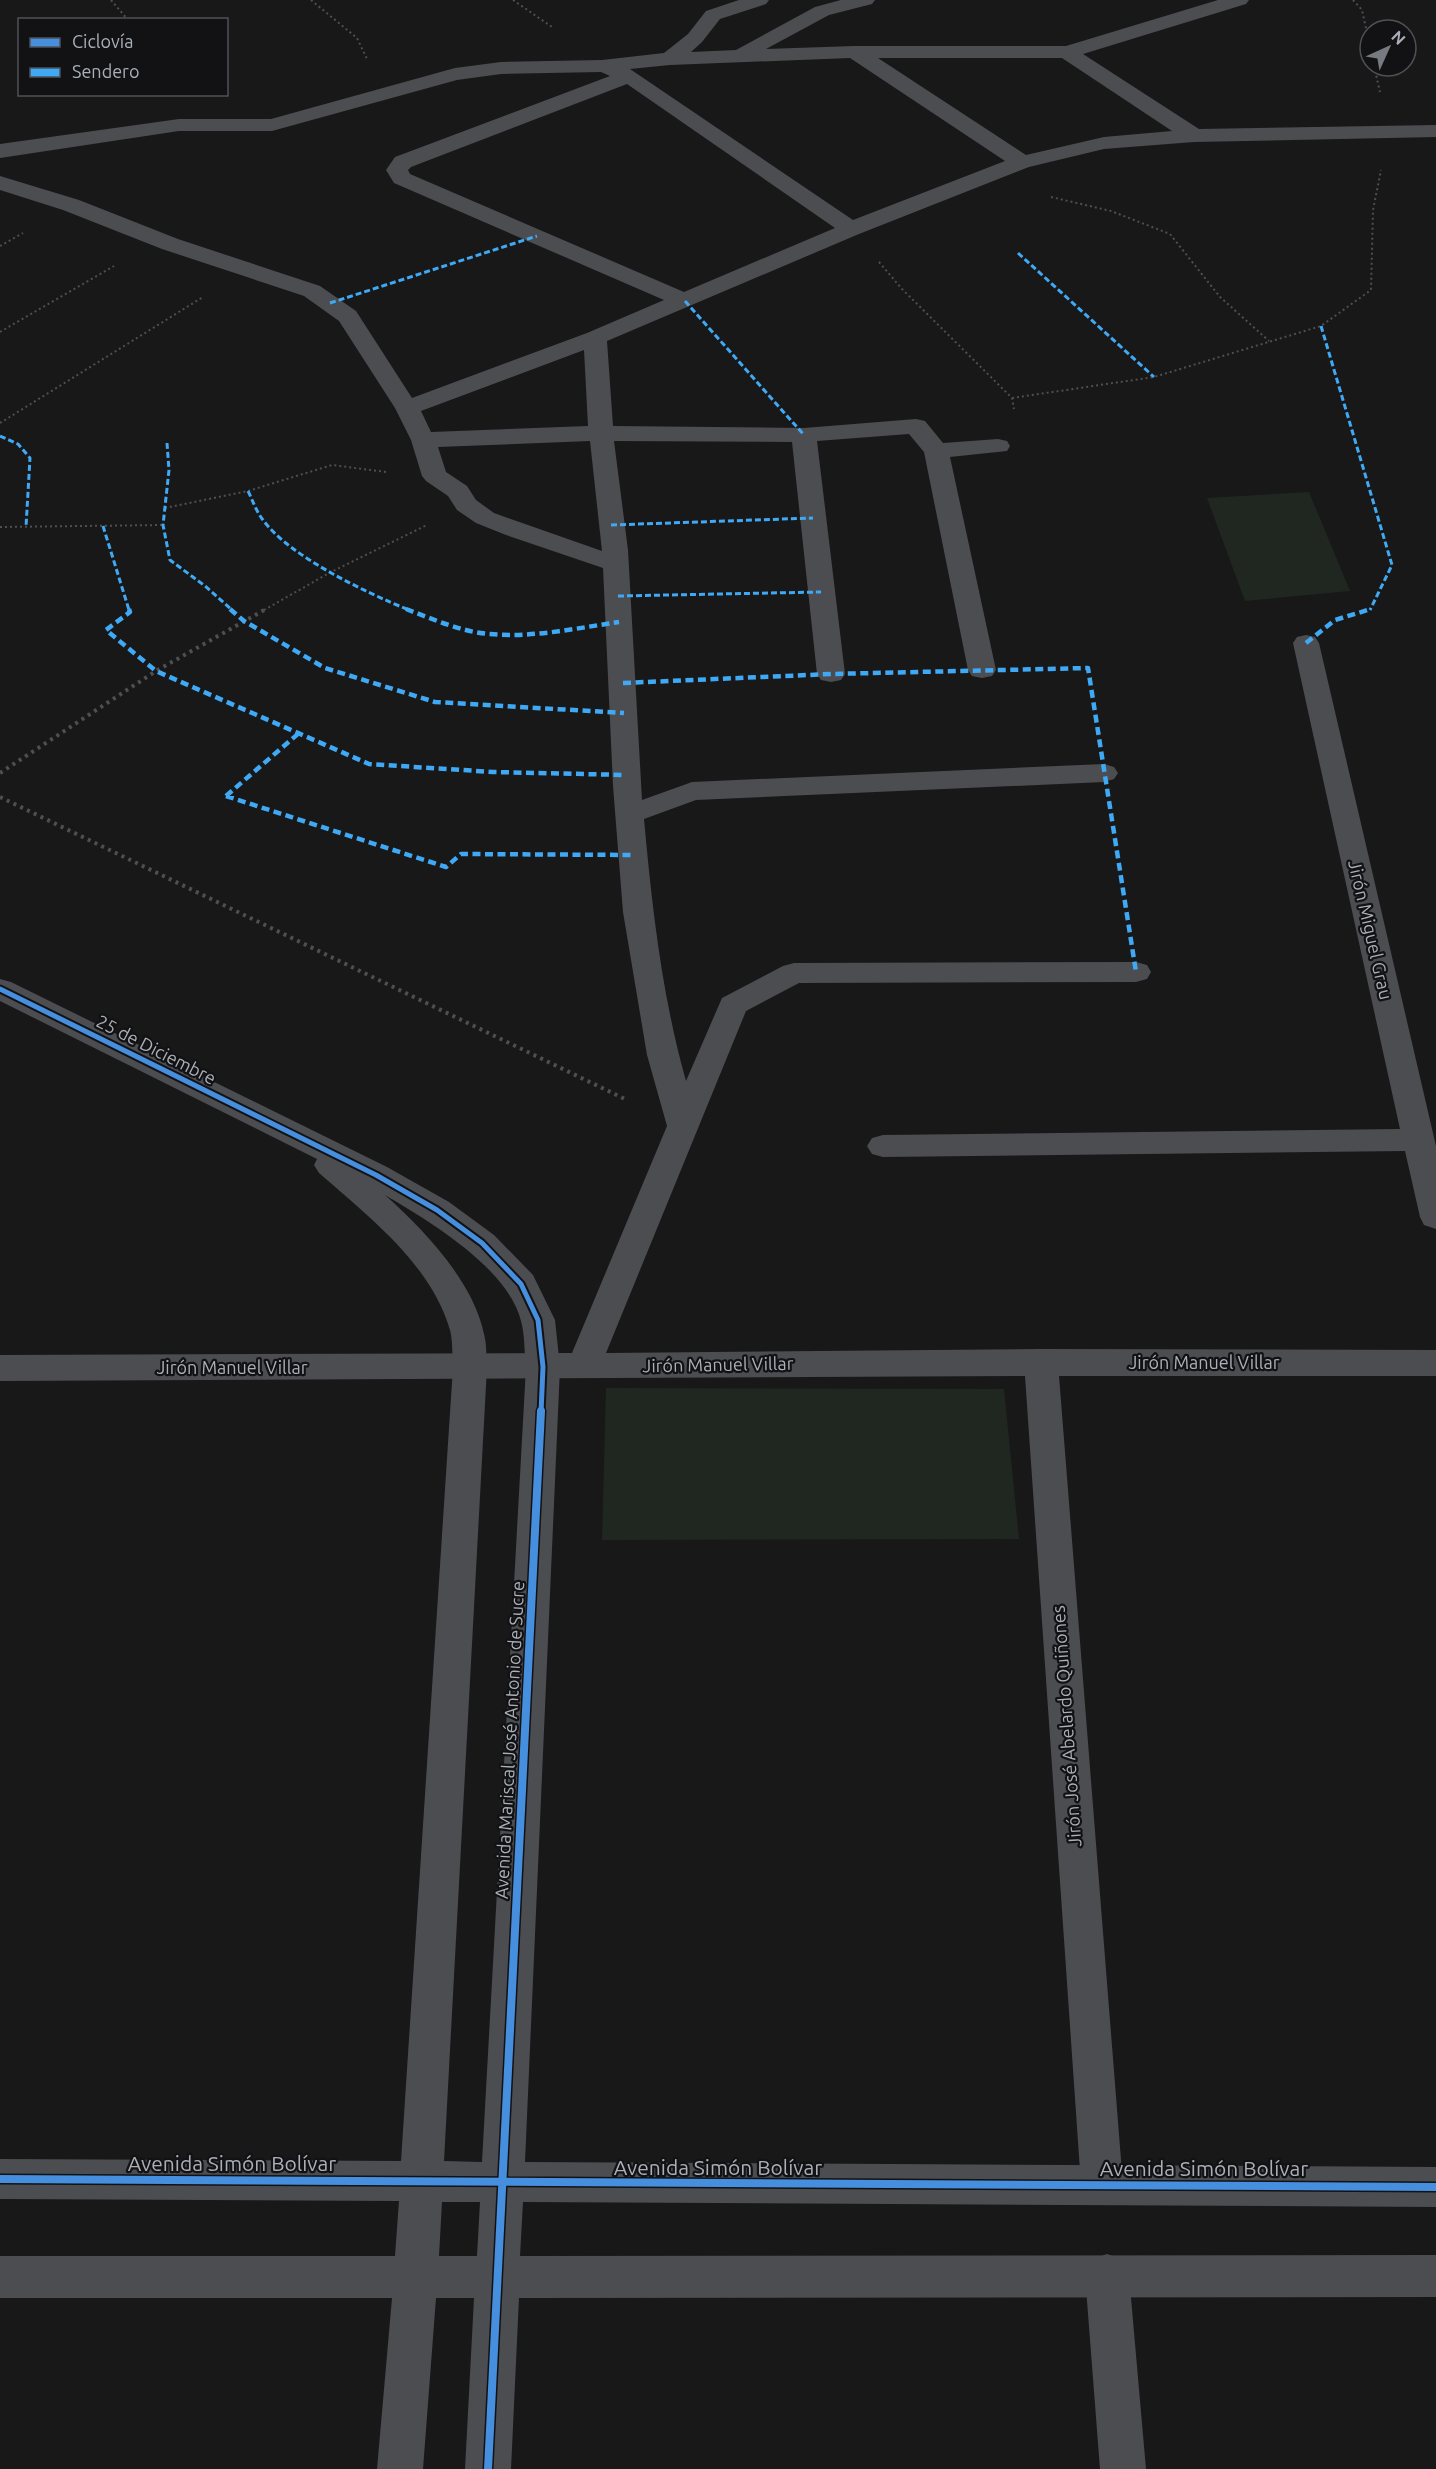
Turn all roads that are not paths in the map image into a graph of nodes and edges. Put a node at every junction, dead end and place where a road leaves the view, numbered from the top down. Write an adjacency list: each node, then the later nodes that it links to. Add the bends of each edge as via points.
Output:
1 (759, 0): 7 (street, via 713,15 695,38)
2 (865, 0): 6 (street, via 822,11)
3 (1239, 0): 4 (street)
4 (1067, 51): 5 (street); 11 (street)
5 (854, 52): 6 (street); 13 (street)
6 (738, 56): 7 (street)
7 (670, 58): 8 (street)
8 (602, 66): 9 (street); 12 (street, via 466,72 272,125 179,125)
9 (629, 76): 15 (street); 16 (street, via 403,162 397,170 402,178)
10 (1436, 131): 11 (street)
11 (1194, 136): 13 (street, via 1104,143)
12 (0, 151)
13 (1022, 162): 15 (street)
14 (0, 183): 18 (street, via 312,291 348,316)
15 (851, 229): 16 (street)
16 (685, 301): 17 (street)
17 (595, 338): 18 (street); 19 (street)
18 (407, 408): 21 (street)
19 (600, 433): 20 (street); 21 (street); 24 (street)
20 (804, 435): 23 (street, via 916,426); 27 (street)
21 (423, 440): 24 (street, via 435,476 458,491 466,505 486,518)
22 (998, 446): 23 (street)
23 (936, 451): 26 (street)
24 (616, 564): 29 (street)
25 (1306, 643): 34 (street, Jirón Miguel Grau)
26 (982, 670)
27 (831, 674)
28 (1104, 773): 29 (street, via 692,791)
29 (629, 815): 32 (street, via 638,912 663,1055)
30 (1136, 972): 32 (street, via 794,973 733,1005)
31 (0, 989): 33 (street, 25 de Diciembre)
32 (683, 1127): 41 (street)
33 (299, 1138): 39 (street, via 376,1205 445,1282 466,1328); 40 (street, Avenida Mariscal José Antonio de Sucre, via 437,1210 482,1243 521,1284 538,1320)
34 (1418, 1140): 35 (street); 36 (street, Jirón Miguel Grau)
35 (883, 1146)
36 (1436, 1217)
37 (1041, 1362): 38 (street, Jirón Manuel Villar); 41 (street, Jirón Manuel Villar); 46 (street, Jirón José Abelardo Quiñones)
38 (1436, 1363)
39 (470, 1367): 40 (street, Jirón Manuel Villar); 42 (street, Jirón Manuel Villar); 44 (street)
40 (543, 1367): 41 (street, Jirón Manuel Villar); 45 (street, Avenida Mariscal José Antonio de Sucre)
41 (583, 1367)
42 (0, 1368)
43 (0, 2179): 44 (street, Avenida Simón Bolívar)
44 (422, 2182): 45 (street, Avenida Simón Bolívar); 49 (street)
45 (503, 2184): 46 (street, Avenida Simón Bolívar); 52 (street, Avenida Mariscal José Antonio de Sucre)
46 (1102, 2185): 47 (street, Avenida Simón Bolívar)
47 (1436, 2187)
48 (1107, 2275): 50 (street); 52 (street); 55 (street)
49 (416, 2276): 51 (street); 52 (street); 53 (street)
50 (1436, 2276)
51 (0, 2277)
52 (499, 2277): 54 (street, Avenida Mariscal José Antonio de Sucre)
53 (400, 2469)
54 (488, 2469)
55 (1123, 2469)

